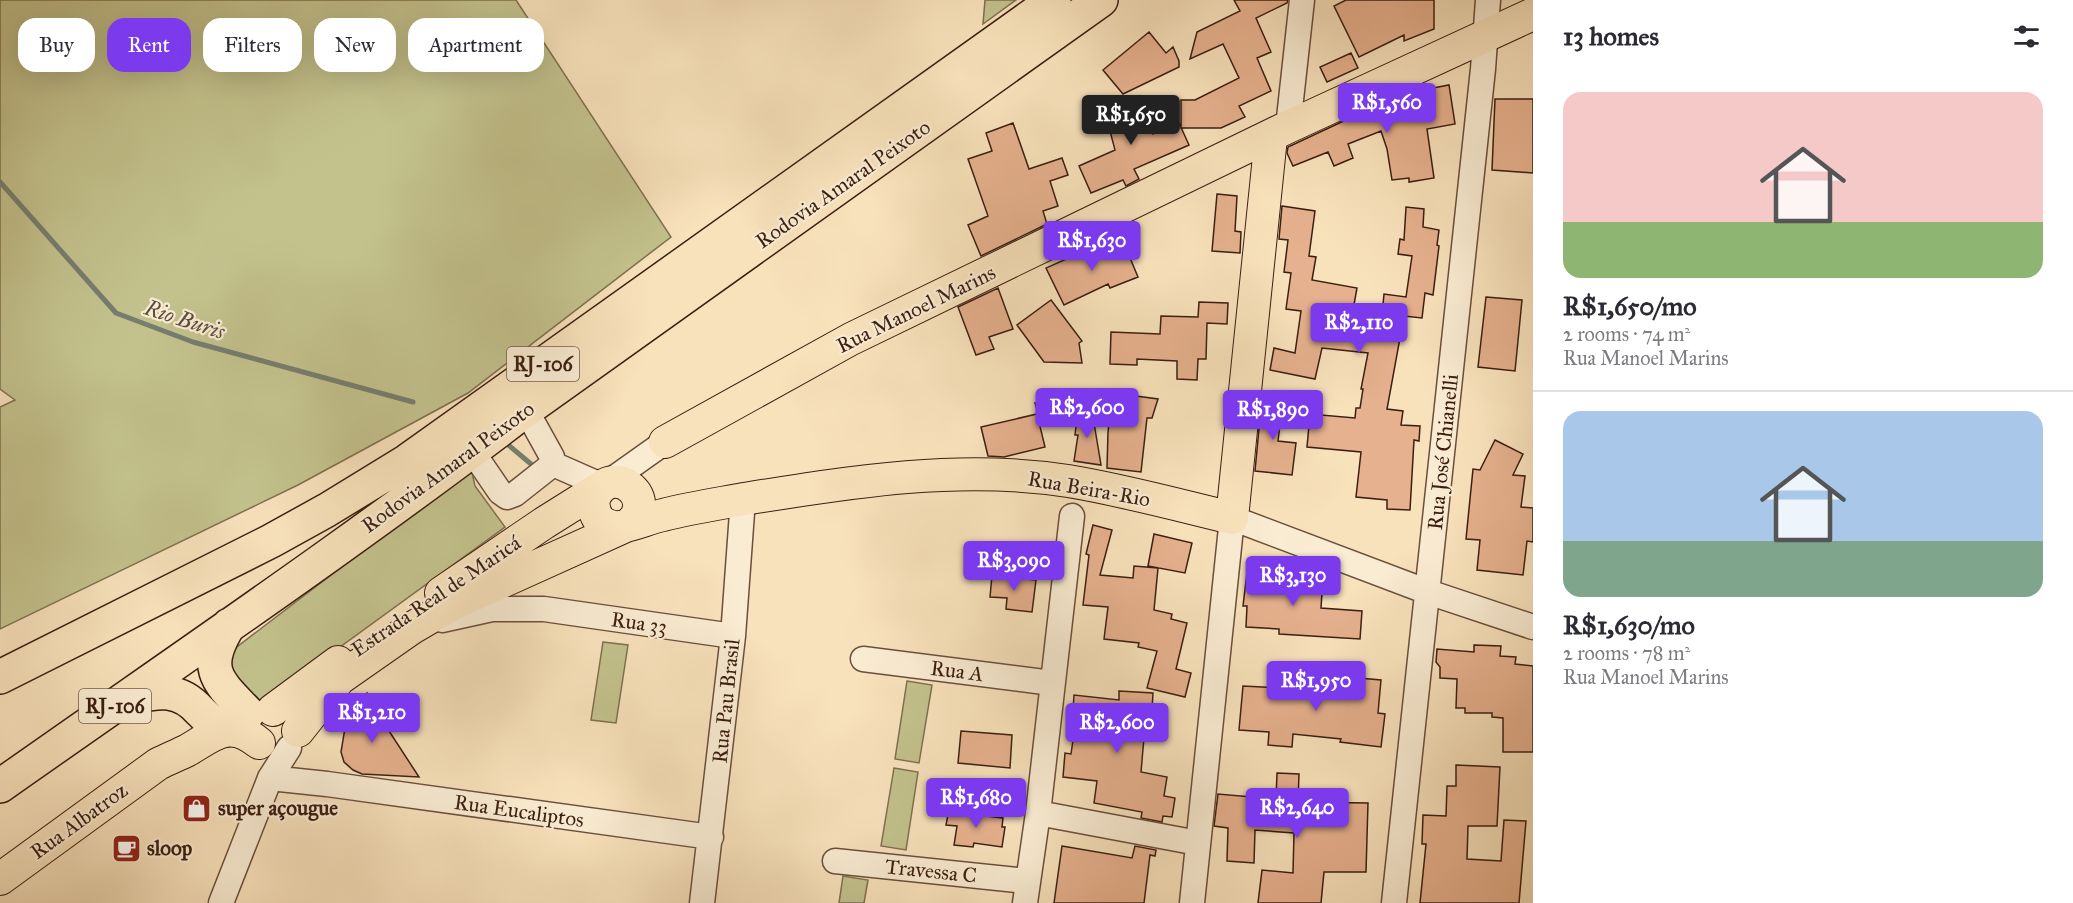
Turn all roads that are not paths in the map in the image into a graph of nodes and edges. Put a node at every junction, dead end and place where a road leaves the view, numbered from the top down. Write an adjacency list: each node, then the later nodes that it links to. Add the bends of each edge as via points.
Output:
1 (1054, 0): 25 (highway, Rodovia Amaral Peixoto / RJ-106, via 407,461 271,541)
2 (1101, 0): 8 (highway, Rodovia Amaral Peixoto / RJ-106)
3 (1302, 0): 7 (street)
4 (1488, 0): 6 (street, Rua José Chianelli)
5 (1533, 14): 6 (main road, Rua Manoel Marins)
6 (1486, 36): 7 (main road, Rua Manoel Marins); 18 (street, Rua José Chianelli)
7 (1280, 132): 9 (main road, Rua Manoel Marins, via 851,339); 15 (main road)
8 (526, 410): 10 (highway, Rodovia Amaral Peixoto / RJ-106); 11 (street)
9 (665, 442): 12 (street, Rua Manoel Marins)
10 (472, 451): 11 (street, via 507,497); 20 (highway, Rodovia Amaral Peixoto / RJ-106)
11 (553, 464): 12 (street)
12 (603, 486): 16 (main road, via 622,482 634,490 639,508); 28 (main road, Estrada Real de Maricá, via 313,680)
13 (743, 499): 15 (main road, Rua Beira-Rio, via 912,476 993,476 1069,481); 16 (main road, Rua Beira-Rio); 23 (street, Rua Pau Brasil)
14 (1072, 516): 26 (street)
15 (1232, 518): 18 (street, Rua Beira-Rio); 34 (street)
16 (628, 525): 17 (main road, Estrada Real de Maricá)
17 (525, 572): 19 (street, via 527,592); 22 (main road, Estrada Real de Maricá, via 453,604)
18 (1428, 592): 21 (street, Rua Beira-Rio); 41 (street, Rua José Chianelli)
19 (544, 609): 22 (street, Rua 33, via 477,611); 23 (street, Rua 33)
20 (229, 625): 27 (highway, Rodovia Amaral Peixoto / RJ-106); 28 (highway, via 214,654 220,683)
21 (1533, 627)
22 (412, 628): 28 (main road, Estrada Real de Maricá)
23 (733, 636): 33 (street, Rua Pau Brasil)
24 (863, 659): 26 (street, Rua A)
25 (0, 677)
26 (1052, 683): 32 (street)
27 (125, 698): 28 (highway, via 177,694); 31 (highway, Rodovia Amaral Peixoto / RJ-106)
28 (262, 730): 29 (street); 30 (street, via 296,752 307,769); 36 (main road, Rua Albatroz, via 189,730 158,764)
29 (270, 778): 30 (street, Rua Eucaliptos); 38 (street)
30 (327, 784): 33 (street, Rua Eucaliptos)
31 (0, 786)
32 (1038, 813): 34 (street); 37 (street)
33 (711, 837): 39 (street, Rua Pau Brasil)
34 (1198, 843): 40 (street)
35 (835, 861): 37 (street, Travessa C)
36 (0, 879)
37 (1026, 892)
38 (221, 903)
39 (702, 903)
40 (1192, 903)
41 (1394, 903)

